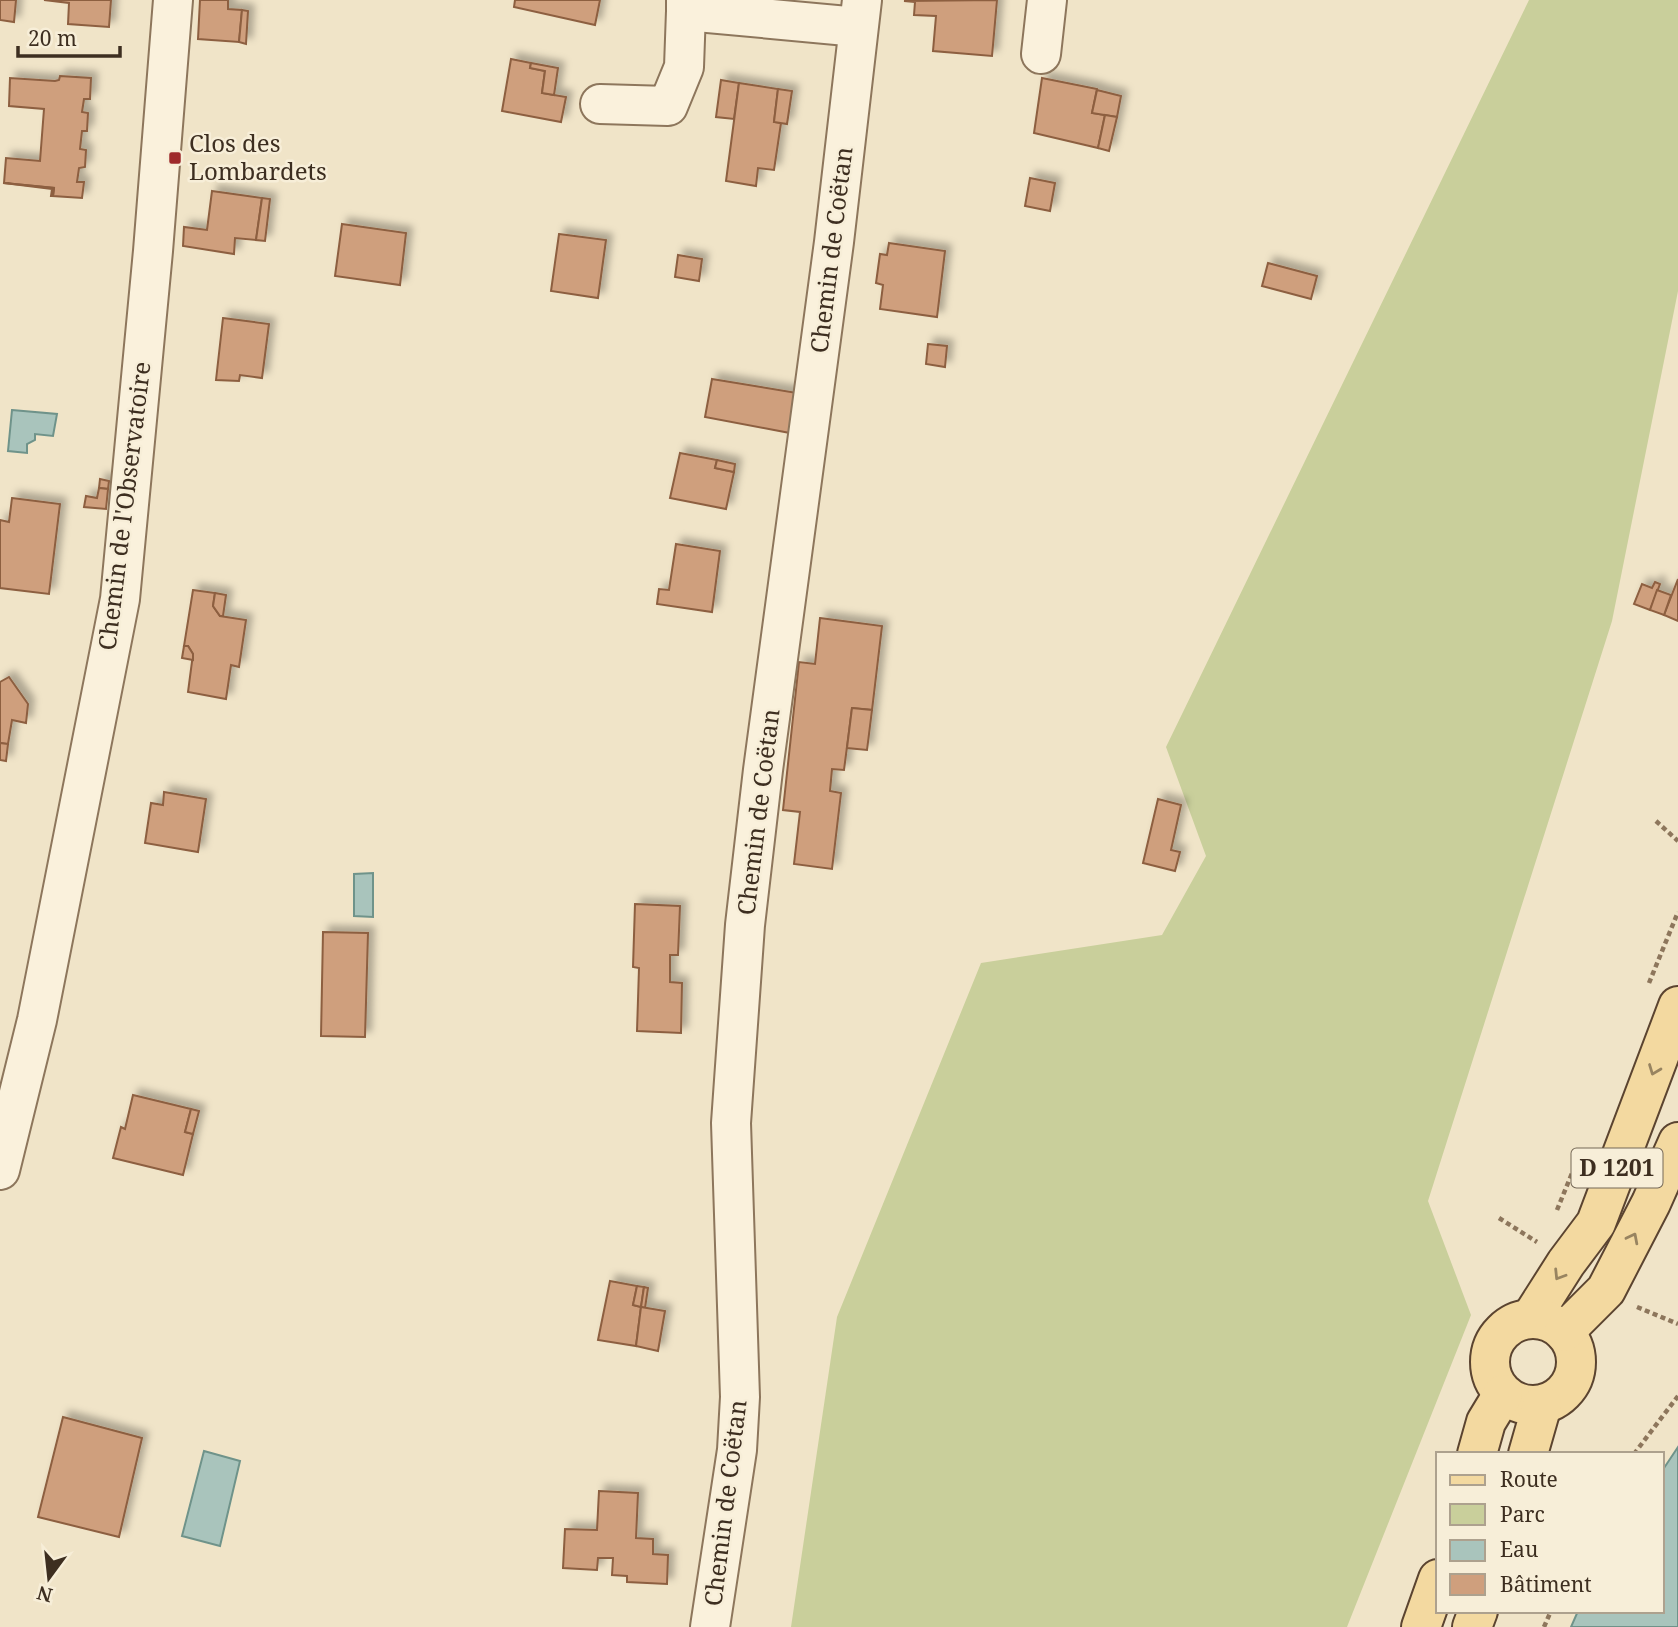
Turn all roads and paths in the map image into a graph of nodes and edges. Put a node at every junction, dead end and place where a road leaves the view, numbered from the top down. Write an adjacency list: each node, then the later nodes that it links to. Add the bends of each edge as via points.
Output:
1 (173, 0): 10 (street, Chemin de l'Observatoire, via 120,599 37,1020)
2 (1047, 0): 5 (street)
3 (686, 5): 4 (street); 6 (street, via 684,67 667,106)
4 (860, 13): 25 (street, Chemin de Coëtan, via 744,925 732,1123 740,1397 737,1450)
5 (1041, 54)
6 (600, 104)
7 (1656, 821): 8 (path)
8 (1678, 841)
9 (1678, 1006): 14 (main road, D 1201, one-way to 14, via 1597,1223)
10 (6, 1114): 12 (street, Chemin de l'Observatoire)
11 (1678, 1142): 17 (main road, D 1201, one-way to 11, via 1606,1290)
12 (0, 1170)
13 (1499, 1218): 14 (path)
14 (1566, 1263): 17 (main road, D 1201, one-way to 17)
15 (1643, 1311): 16 (path)
16 (1678, 1324)
17 (1548, 1325): 18 (main road, D 1201, via 1511,1324 1493,1342 1489,1370); 20 (main road, via 1572,1342 1576,1368 1565,1391)
18 (1503, 1394): 20 (main road, via 1528,1406); 21 (main road, via 1486,1422)
19 (1678, 1396): 23 (path)
20 (1542, 1405): 22 (main road)
21 (1478, 1452)
22 (1529, 1452)
23 (1636, 1452)
24 (1436, 1585): 26 (main road)
25 (710, 1627)
26 (1421, 1627)

